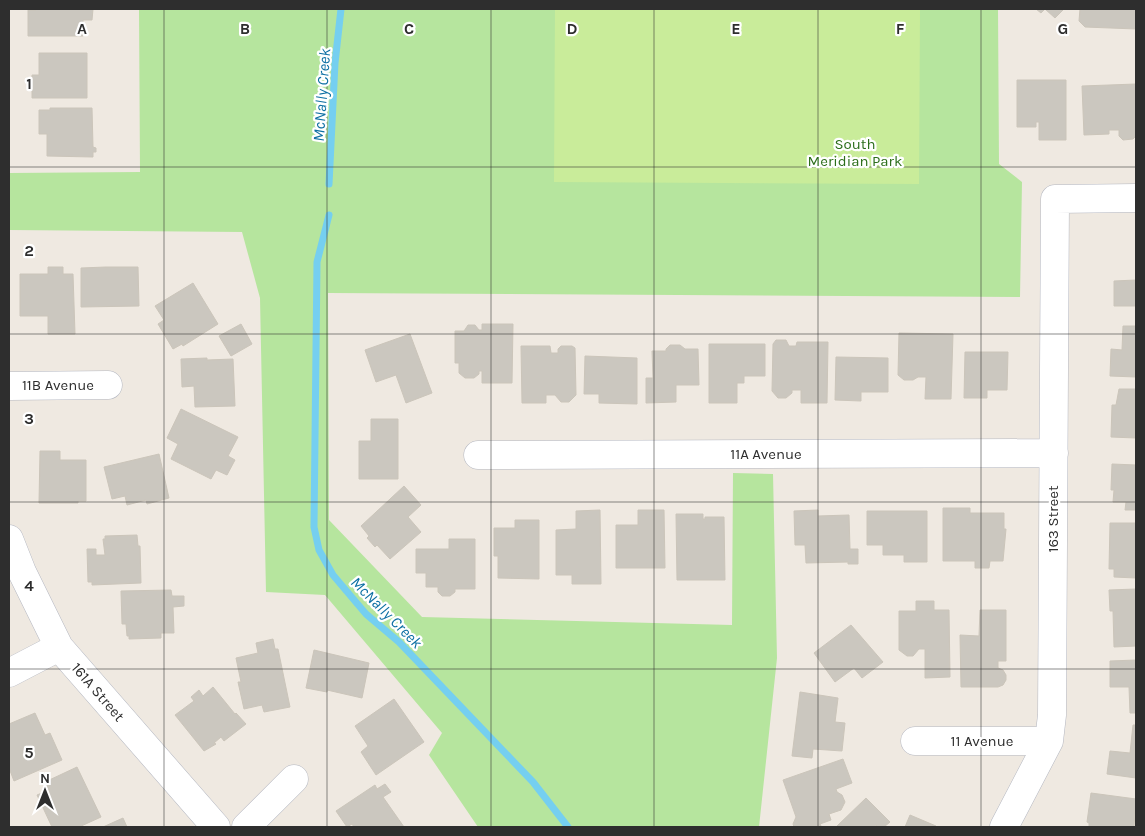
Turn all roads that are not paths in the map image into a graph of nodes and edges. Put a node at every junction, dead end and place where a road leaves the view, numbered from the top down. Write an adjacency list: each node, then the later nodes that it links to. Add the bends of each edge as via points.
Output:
1 (1136, 198): 4 (street, 163 Street, via 1055,199)
2 (108, 385): 3 (street, 11B Avenue)
3 (9, 386)
4 (1054, 453): 5 (street, 11A Avenue); 10 (street, 163 Street, via 1052,715)
5 (478, 454)
6 (9, 539): 7 (street, 161A Street)
7 (59, 647): 8 (street); 12 (street, 161A Street)
8 (9, 673)
9 (916, 741): 10 (street, 11 Avenue)
10 (1049, 741): 14 (street, 163 Street)
11 (294, 779): 13 (street)
12 (216, 827)
13 (246, 827)
14 (1004, 827)

